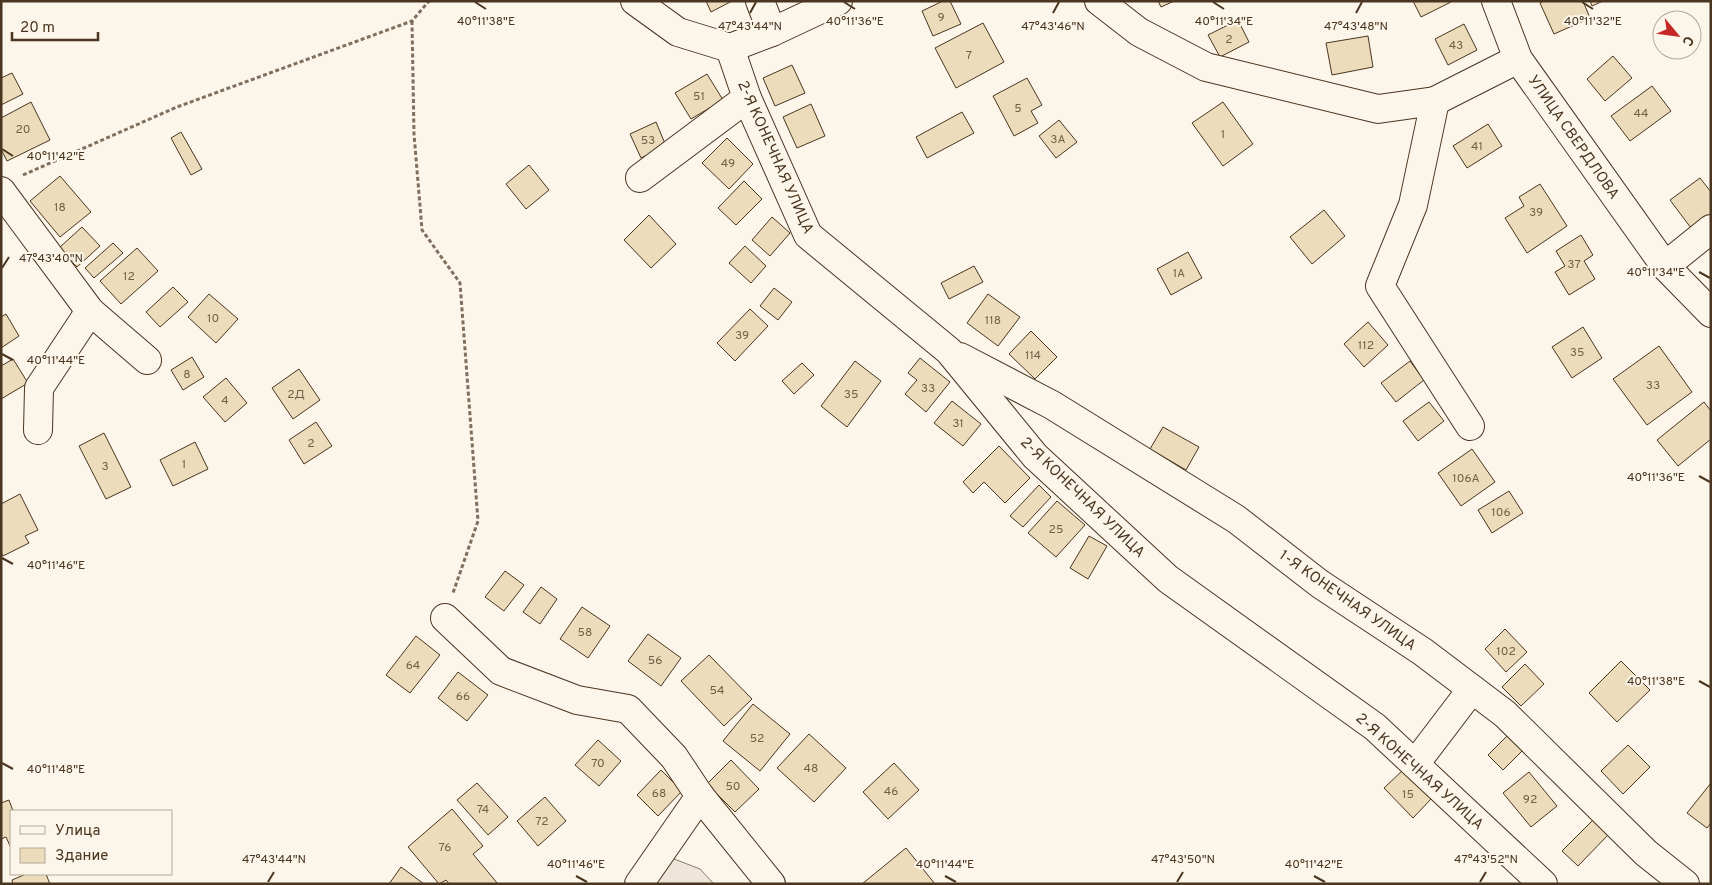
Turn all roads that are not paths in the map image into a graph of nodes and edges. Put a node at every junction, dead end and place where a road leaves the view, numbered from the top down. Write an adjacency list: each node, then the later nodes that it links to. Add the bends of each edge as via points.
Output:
1 (635, 1): 7 (street, via 678,32)
2 (760, 1): 6 (street)
3 (838, 1): 6 (street)
4 (1099, 1): 10 (street, via 1139,32 1206,66 1378,109)
5 (1496, 1): 8 (street, УЛИЦА СВЕРДЛОВА)
6 (772, 32): 7 (street)
7 (730, 48): 9 (street, 2-Я КОНЕЧНАЯ УЛИЦА)
8 (1518, 59): 10 (street); 14 (street, УЛИЦА СВЕРДЛОВА)
9 (747, 98): 11 (street); 17 (street, 2-Я КОНЕЧНАЯ УЛИЦА, via 808,235)
10 (1435, 100): 19 (street, via 1413,205 1380,286)
11 (640, 178)
12 (10, 184): 15 (street)
13 (1711, 229): 14 (street)
14 (1665, 266): 16 (street, УЛИЦА СВЕРДЛОВА)
15 (90, 310): 18 (street); 20 (street, via 39,388)
16 (1711, 313)
17 (949, 351): 22 (street, 1-Я КОНЕЧНАЯ УЛИЦА, via 1052,405 1236,519 1320,584 1423,652); 23 (street, 2-Я КОНЕЧНАЯ УЛИЦА, via 1035,456 1168,578 1375,727)
18 (147, 360)
19 (1470, 426)
20 (38, 430)
21 (444, 618): 24 (street, via 502,671 577,700 628,709 674,757)
22 (1472, 689): 23 (street); 28 (street, 1-Я КОНЕЧНАЯ УЛИЦА, via 1505,714 1646,853)
23 (1415, 764): 27 (street, 2-Я КОНЕЧНАЯ УЛИЦА)
24 (700, 796): 25 (street); 26 (street)
25 (639, 884)
26 (771, 884)
27 (1543, 884)
28 (1685, 884)

